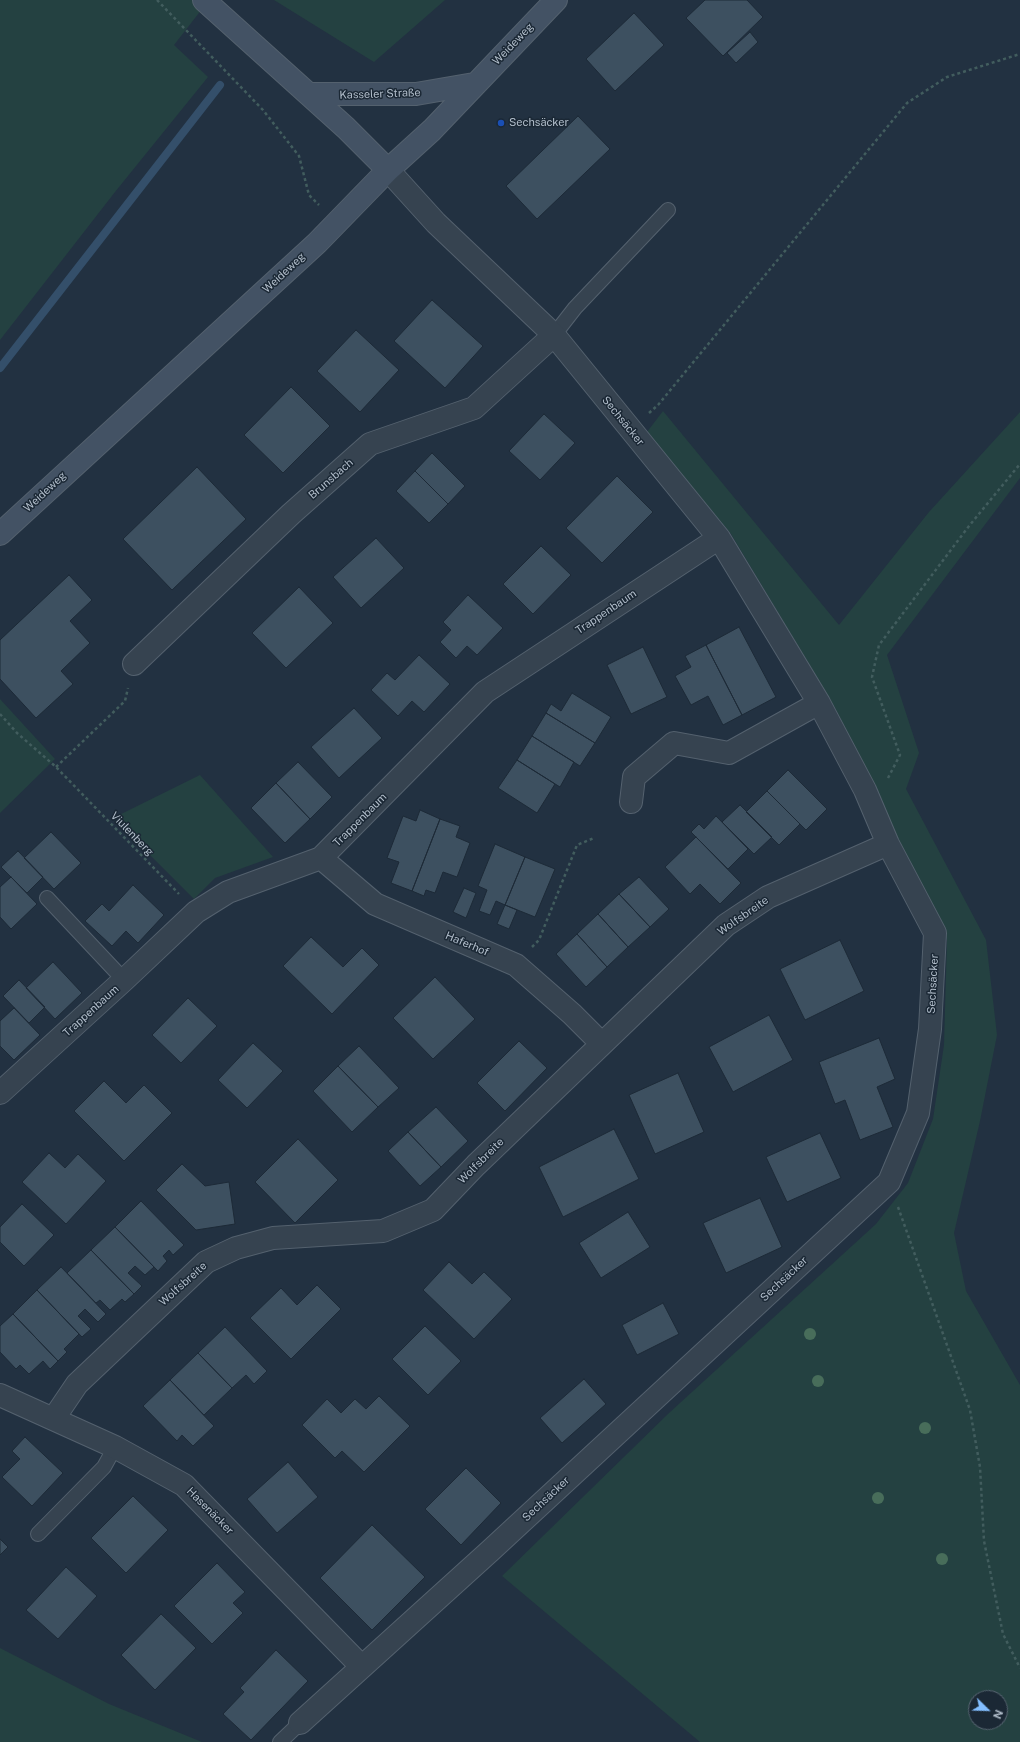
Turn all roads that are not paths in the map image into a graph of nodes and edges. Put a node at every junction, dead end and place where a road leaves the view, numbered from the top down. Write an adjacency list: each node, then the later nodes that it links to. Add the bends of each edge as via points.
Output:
1 (204, 0): 4 (main road, Kasseler Straße)
2 (556, 0): 3 (main road, Weideweg)
3 (474, 84): 4 (main road, Kasseler Straße, via 416,94); 5 (main road, Weideweg, via 432,130)
4 (309, 94): 5 (main road, Kasseler Straße)
5 (388, 170): 7 (street, Sechsäcker, via 436,223); 8 (main road, Weideweg, via 317,243)
6 (668, 210): 7 (lane, via 575,308)
7 (554, 335): 9 (street, Sechsäcker); 10 (street, Brunsbach, via 474,408 370,444 291,514)
8 (0, 534)
9 (718, 538): 11 (street, Sechsäcker); 14 (street, Trappenbaum, via 485,692)
10 (134, 664)
11 (819, 703): 12 (street, via 730,753 674,743 634,777); 13 (street, Sechsäcker, via 865,790)
12 (631, 802)
13 (888, 844): 17 (street, Wolfsbreite, via 768,897 726,925); 23 (street, Sechsäcker, via 935,933 930,1028 918,1113 890,1182)
14 (321, 858): 16 (street, Trappenbaum, via 228,892 196,912); 17 (street, Haferhof, via 375,904 516,965)
15 (47, 898): 16 (lane)
16 (124, 980): 18 (street, Trappenbaum)
17 (602, 1044): 20 (street, Wolfsbreite, via 433,1210 383,1231 273,1238 236,1248 206,1262 77,1384)
18 (0, 1093)
19 (0, 1395): 20 (street, Hasenäcker)
20 (54, 1418): 21 (street, Hasenäcker)
21 (115, 1447): 22 (lane, via 104,1467); 23 (street, Hasenäcker, via 184,1485)
22 (38, 1534)
23 (362, 1668): 24 (street, Sechsäcker)
24 (300, 1723): 25 (lane)
25 (280, 1742)

